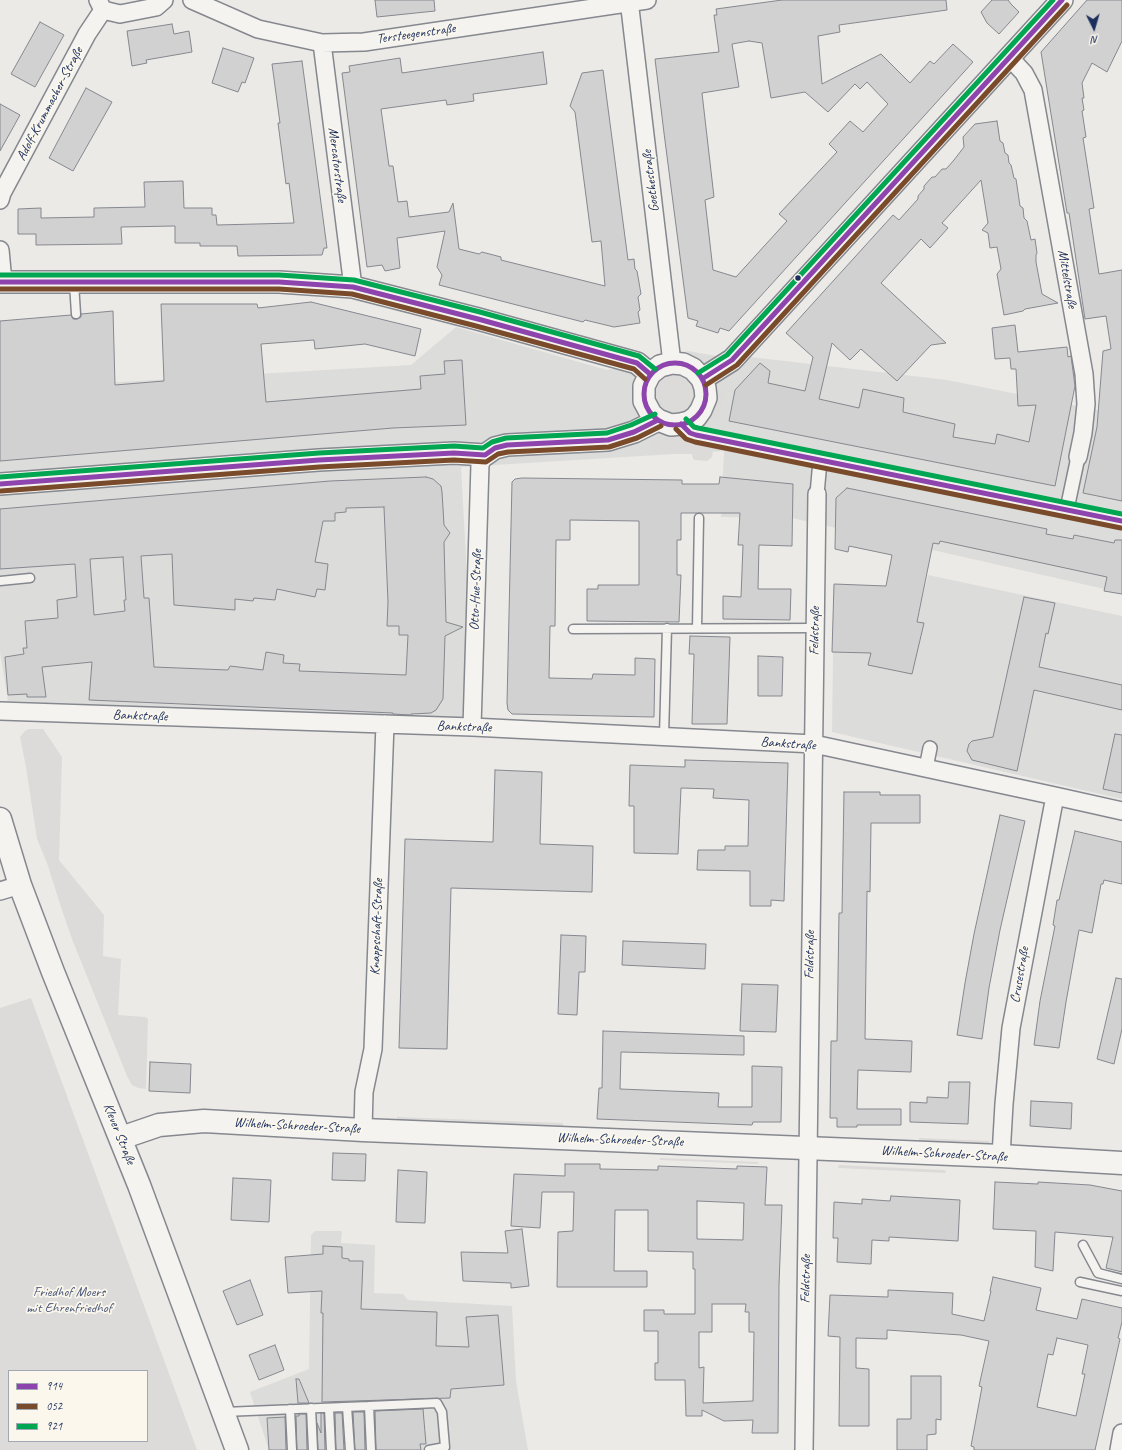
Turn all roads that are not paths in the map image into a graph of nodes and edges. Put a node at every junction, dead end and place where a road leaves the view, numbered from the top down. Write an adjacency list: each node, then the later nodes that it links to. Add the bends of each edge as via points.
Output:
1 (164, 0): 6 (street, via 156,7 120,14)
2 (192, 0): 7 (street, Tersteegenstraße, via 258,28)
3 (647, 0): 5 (street, Tersteegenstraße)
4 (1062, 0): 8 (street)
5 (630, 1): 7 (street, Tersteegenstraße, via 364,42); 15 (street, Goethestraße)
6 (100, 5): 9 (street, Adolf-Krummacher-Straße)
7 (322, 43): 13 (street, Mercatorstraße)
8 (1009, 57): 17 (street, via 732,360); 21 (street, Mittelstraße, via 1024,73 1033,90 1084,374 1086,404)
9 (0, 200)
10 (0, 250): 11 (street)
11 (1, 282): 12 (street)
12 (74, 282): 13 (street, via 279,282); 14 (lane)
13 (353, 287): 16 (street, via 636,363)
14 (76, 314)
15 (672, 363): 16 (street, via 660,366); 17 (street, via 683,364 693,369)
16 (650, 374): 18 (street, via 644,386 644,401 651,414)
17 (702, 379): 19 (street, via 706,388 706,398 702,410 689,422)
18 (658, 420): 19 (street, via 670,425); 20 (street, via 634,432 608,440 507,445 495,448)
19 (682, 424): 22 (street, via 690,433 696,435)
20 (485, 455): 23 (street, via 454,453 319,460); 36 (street, Otto-Hue-Straße, via 480,464)
21 (1078, 457): 25 (street, Mittelstraße)
22 (820, 461): 24 (street, Feldstraße); 25 (street)
23 (0, 484)
24 (816, 494): 32 (street, Feldstraße)
25 (1067, 509): 27 (street)
26 (700, 518): 31 (lane)
27 (1122, 521)
28 (30, 578): 29 (lane)
29 (0, 581)
30 (667, 628): 31 (lane); 33 (lane); 37 (lane)
31 (697, 628): 32 (lane)
32 (815, 628): 38 (street, Feldstraße)
33 (573, 629)
34 (0, 711): 35 (street, Bankstraße)
35 (385, 724): 36 (street, Bankstraße); 46 (street, Knappschaft-Straße, via 373,1049 364,1092)
36 (472, 726): 37 (street, Bankstraße)
37 (664, 736): 38 (street, Bankstraße)
38 (814, 744): 40 (street, Bankstraße); 48 (street, Feldstraße)
39 (930, 748): 40 (street)
40 (926, 768): 41 (street, Bankstraße)
41 (1055, 796): 42 (street, Bankstraße); 49 (street, Crusestraße, via 1011,1028)
42 (1122, 811)
43 (0, 819): 44 (main road, Klever Straße)
44 (20, 884): 45 (street); 47 (main road, Klever Straße)
45 (0, 892)
46 (363, 1130): 47 (main road, Wilhelm-Schroeder-Straße, via 204,1121 159,1124); 48 (main road, Wilhelm-Schroeder-Straße)
47 (121, 1138): 60 (main road, Klever Straße)
48 (808, 1148): 49 (main road, Wilhelm-Schroeder-Straße); 69 (street, Feldstraße)
49 (1001, 1156): 50 (main road, Wilhelm-Schroeder-Straße)
50 (1122, 1163)
51 (1083, 1245): 52 (lane, via 1098,1273)
52 (1122, 1279)
53 (1080, 1282): 54 (lane)
54 (1122, 1291)
55 (369, 1406): 56 (lane); 67 (lane); 68 (lane, via 437,1402 442,1412 445,1447)
56 (347, 1407): 58 (lane); 66 (lane)
57 (311, 1408): 58 (lane); 59 (lane); 64 (lane)
58 (328, 1408): 65 (lane)
59 (290, 1409): 60 (lane); 63 (lane)
60 (223, 1412): 62 (main road, Klever Straße)
61 (1122, 1432): 70 (street)
62 (237, 1450)
63 (292, 1450)
64 (313, 1450)
65 (331, 1450)
66 (350, 1450)
67 (371, 1450)
68 (429, 1450)
69 (804, 1450)
70 (1119, 1450)

